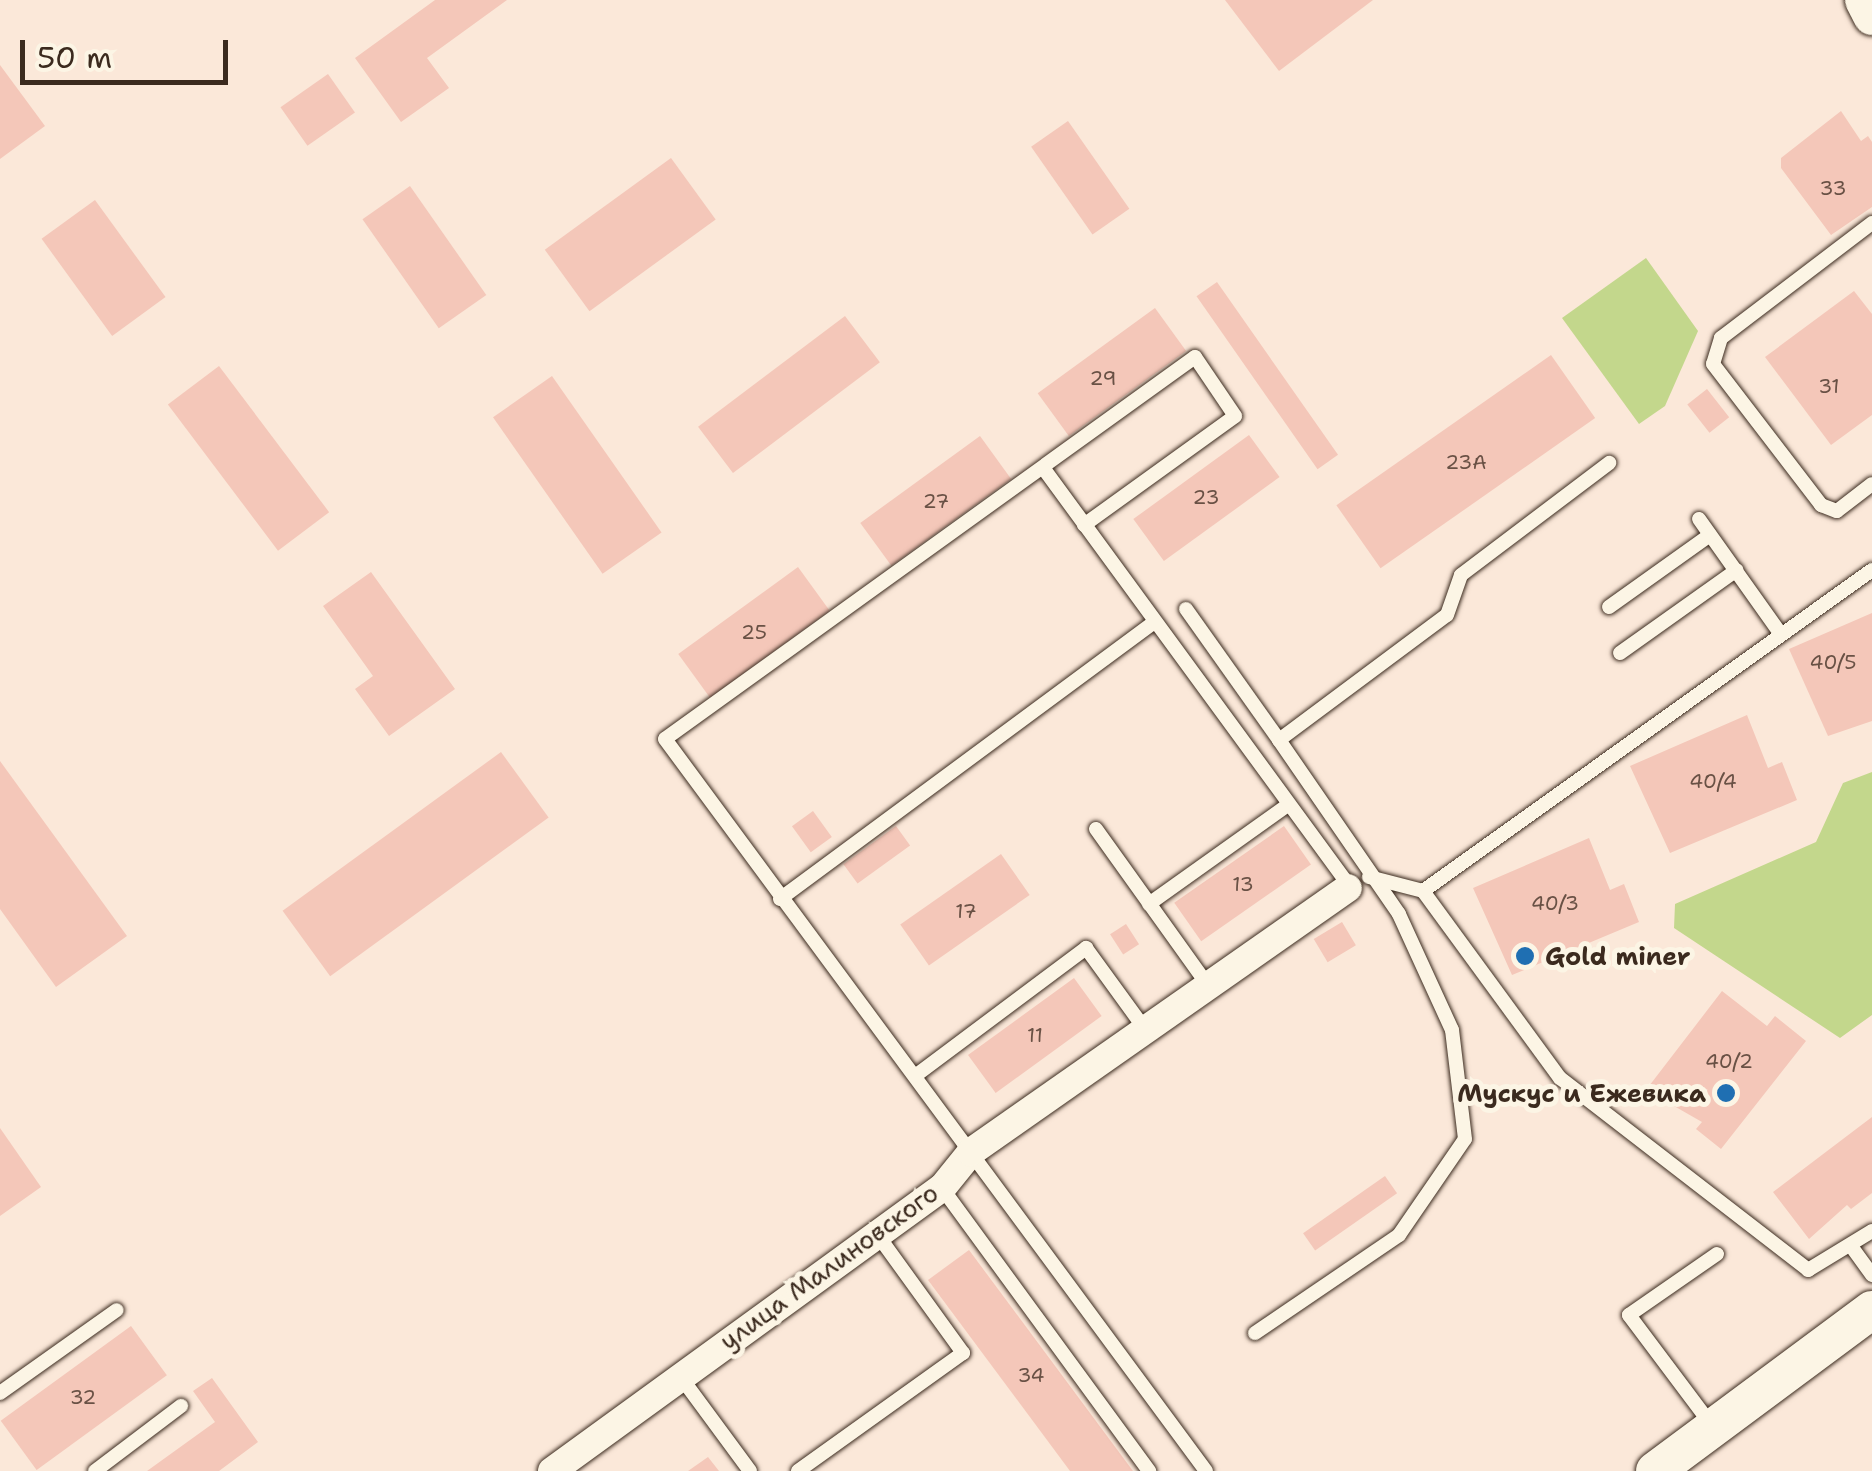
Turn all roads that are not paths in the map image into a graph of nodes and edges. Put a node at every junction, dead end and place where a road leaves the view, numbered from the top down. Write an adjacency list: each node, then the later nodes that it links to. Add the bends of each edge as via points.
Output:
1 (1864, 0): 2 (main road)
2 (1872, 16)
3 (1872, 223): 6 (lane, via 1721,338 1713,364 1820,505 1837,510)
4 (1609, 463): 17 (lane, via 1461,576 1447,614)
5 (1044, 470): 8 (lane); 8 (lane, via 1195,357 1235,416); 22 (lane, via 665,739)
6 (1872, 484)
7 (1699, 519): 9 (lane)
8 (1084, 526): 14 (lane)
9 (1710, 535): 10 (lane); 12 (lane)
10 (1736, 570): 15 (lane); 16 (lane)
11 (1872, 570): 15 (lane)
12 (1609, 607)
13 (1186, 609): 17 (lane)
14 (1155, 622): 18 (lane); 22 (lane)
15 (1780, 633): 21 (lane)
16 (1620, 653)
17 (1279, 740): 20 (lane)
18 (1288, 805): 20 (lane); 23 (lane)
19 (1096, 829): 23 (lane)
20 (1360, 882): 21 (lane); 24 (street, улица Малиновского); 36 (lane, via 1398,914 1452,1030 1465,1139 1398,1236)
21 (1424, 891): 31 (lane, via 1560,1078 1808,1270)
22 (780, 899): 26 (lane)
23 (1150, 904): 24 (lane)
24 (1209, 987): 25 (street, улица Малиновского)
25 (1148, 1032): 26 (lane, via 1086,948); 27 (street, улица Малиновского)
26 (914, 1076): 27 (lane)
27 (971, 1152): 28 (street, улица Малиновского); 47 (lane)
28 (942, 1188): 30 (street, улица Малиновского); 46 (lane)
29 (1872, 1231): 31 (lane)
30 (877, 1234): 37 (street, улица Малиновского); 45 (lane, via 963,1353)
31 (1851, 1246): 33 (lane)
32 (1718, 1254): 40 (lane, via 1629,1315)
33 (1872, 1275)
34 (116, 1310): 38 (lane)
35 (1872, 1310): 40 (main road)
36 (1255, 1334)
37 (680, 1376): 43 (street, улица Малиновского); 44 (lane)
38 (0, 1393)
39 (181, 1406): 42 (lane)
40 (1713, 1428): 41 (main road)
41 (1668, 1467)
42 (95, 1471)
43 (552, 1471)
44 (750, 1471)
45 (798, 1471)
46 (1149, 1471)
47 (1206, 1471)

